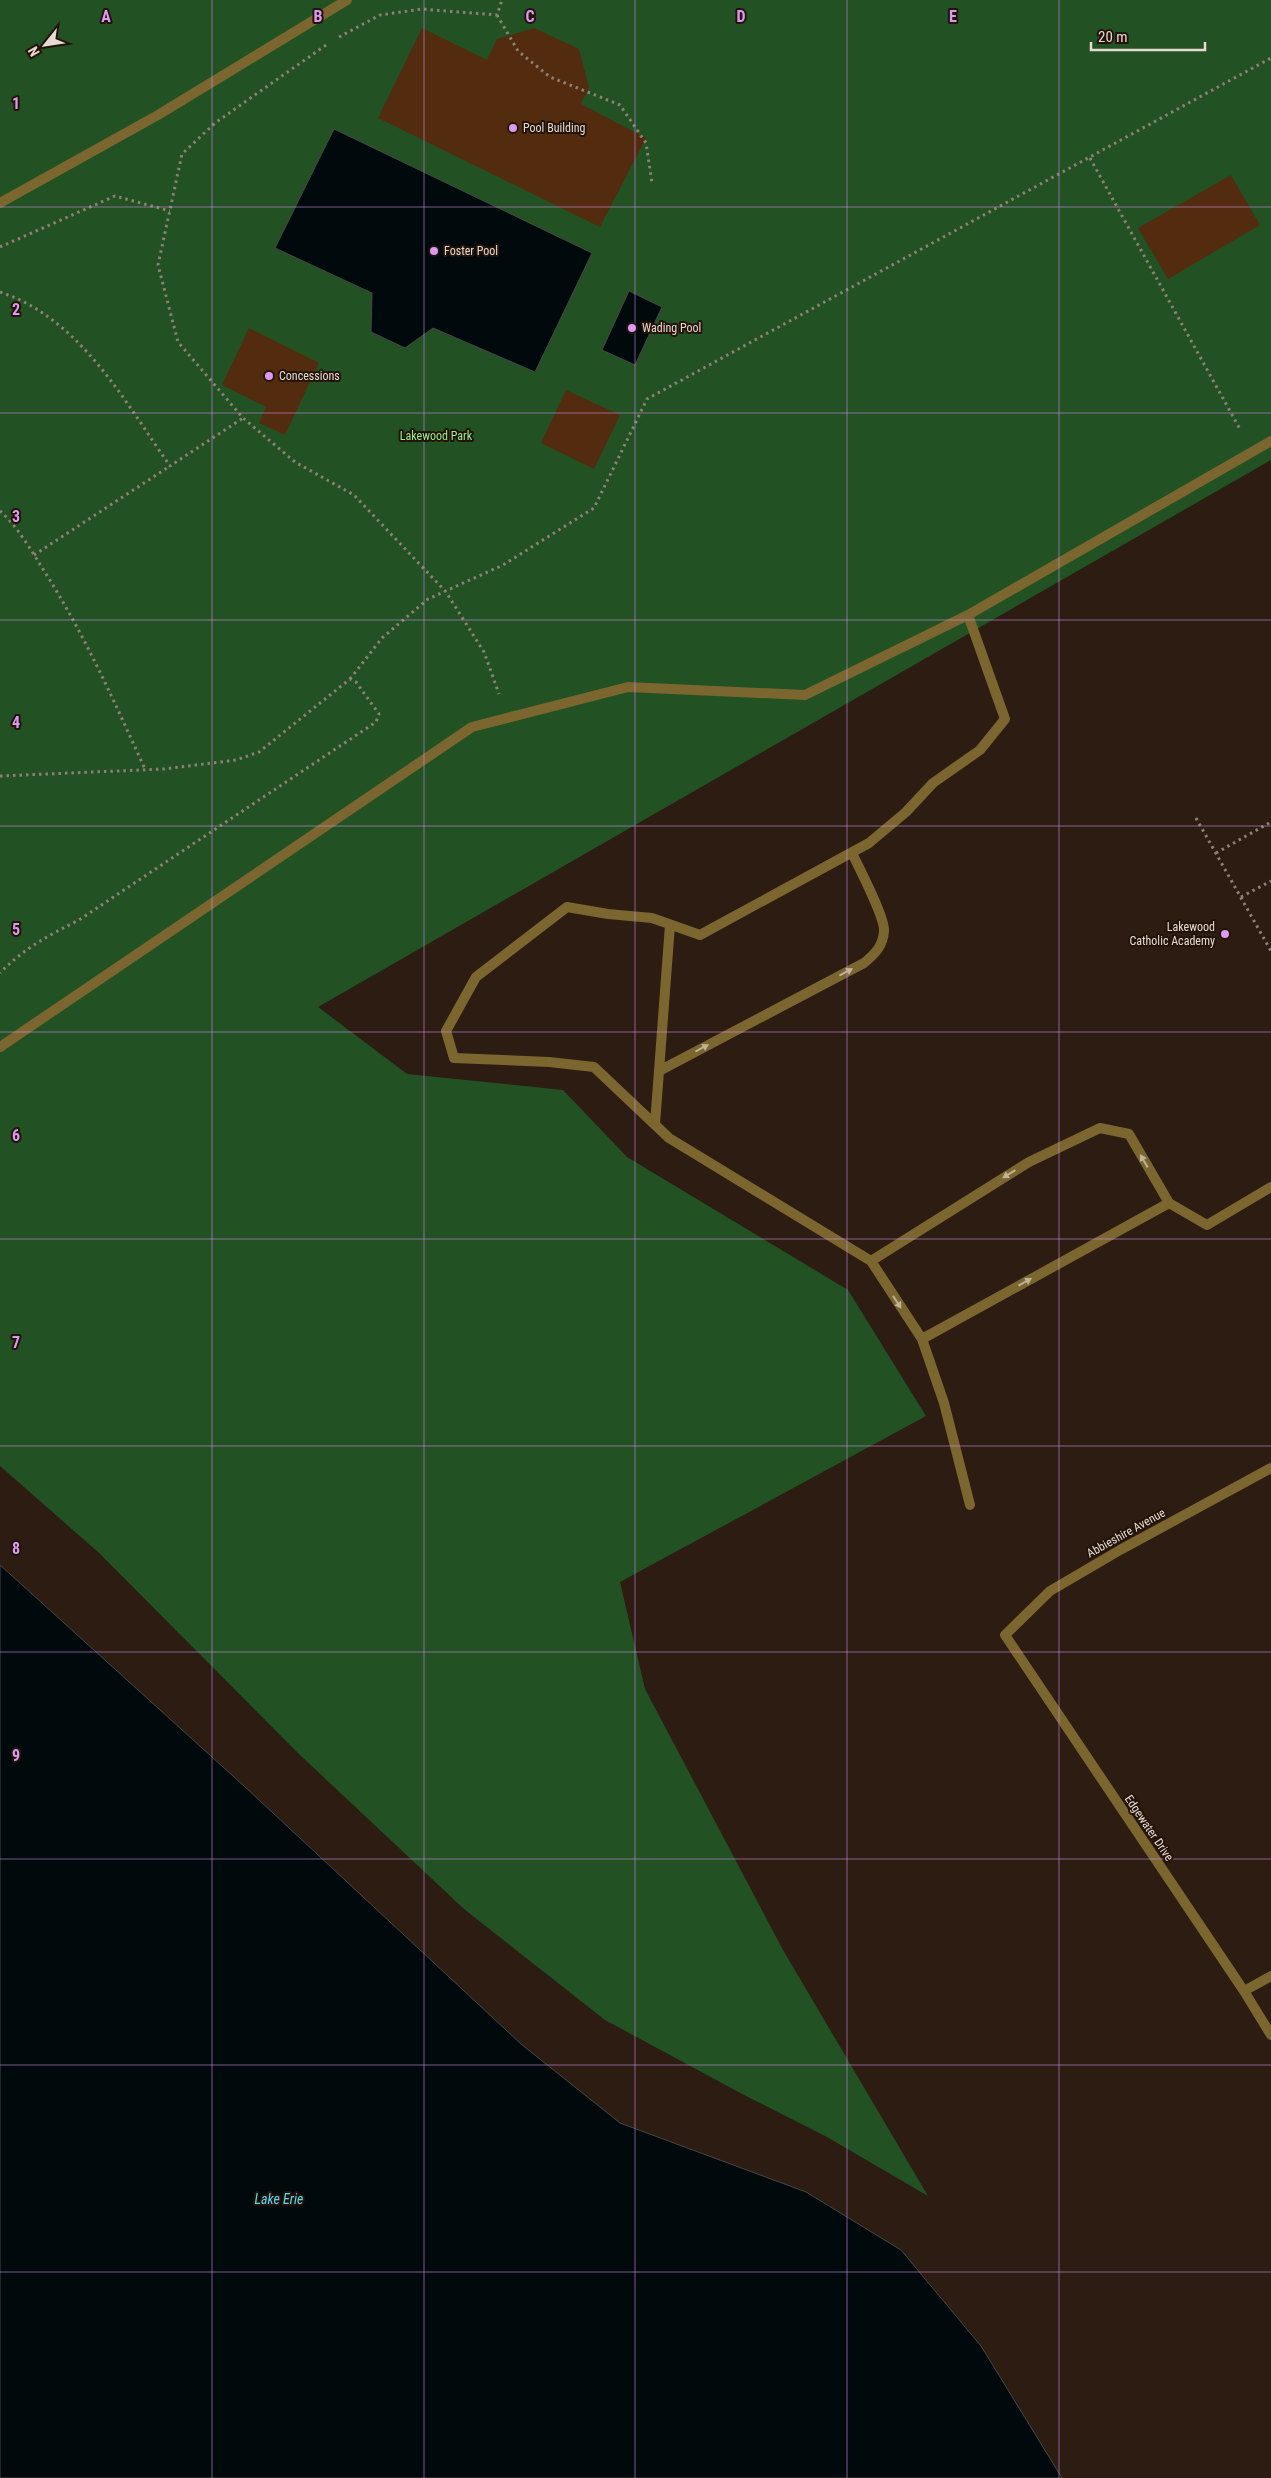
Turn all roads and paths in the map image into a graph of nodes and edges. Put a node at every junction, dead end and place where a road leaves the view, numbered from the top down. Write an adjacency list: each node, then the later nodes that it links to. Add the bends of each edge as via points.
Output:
1 (347, 0): 7 (street, via 158,115)
2 (502, 0): 3 (path)
3 (497, 15): 6 (path, via 518,51 550,77 620,105 646,143); 8 (path, via 422,9 380,15 333,40 215,122 182,154)
4 (1271, 58): 5 (path)
5 (1090, 158): 12 (path); 17 (path, via 647,400 594,508 503,565)
6 (652, 183)
7 (0, 203)
8 (170, 211): 9 (path, via 115,196); 11 (path, via 158,265 178,342)
9 (0, 247)
10 (0, 292): 14 (path, via 17,298 46,316 78,343 114,385)
11 (243, 418): 14 (path); 17 (path, via 295,462 354,495)
12 (1242, 433)
13 (1271, 441): 18 (street)
14 (170, 466): 16 (path)
15 (0, 511): 16 (path)
16 (34, 555): 21 (path, via 86,642)
17 (446, 592): 19 (path, via 428,599 394,627); 20 (path, via 484,652)
18 (968, 615): 20 (street, via 805,695 628,687); 25 (street, via 1005,719 980,750 933,783 906,812)
19 (350, 679): 21 (path, via 259,752 236,760); 31 (path, via 356,682 379,714 376,722 78,920 18,954)
20 (507, 718): 32 (street, via 472,727)
21 (145, 769): 22 (path)
22 (0, 776)
23 (1196, 818): 26 (path)
24 (1271, 822): 26 (path)
25 (852, 853): 29 (street, via 700,935); 33 (street, one-way to 25, via 864,963 878,952 884,930)
26 (1216, 853): 28 (path)
27 (1271, 882): 28 (path)
28 (1241, 897): 30 (path)
29 (670, 925): 33 (street); 34 (street, via 652,918 567,907 476,978 446,1031 454,1058 549,1062 594,1068)
30 (1271, 950)
31 (0, 973)
32 (0, 1047)
33 (659, 1071): 34 (street)
34 (655, 1124): 37 (street, via 669,1138)
35 (1271, 1187): 36 (street, via 1207,1224)
36 (1169, 1203): 37 (street, one-way to 37, via 1129,1134 1100,1128 1029,1162); 38 (street, one-way to 36)
37 (871, 1261): 38 (street, one-way to 38)
38 (922, 1339): 40 (street, via 944,1403)
39 (1271, 1468): 41 (street, Abbieshire Avenue, via 1050,1592)
40 (970, 1504)
41 (1005, 1635): 43 (street, Edgewater Drive)
42 (1271, 1976): 43 (street)
43 (1244, 1991): 44 (street, Edgewater Drive)
44 (1271, 2035)

